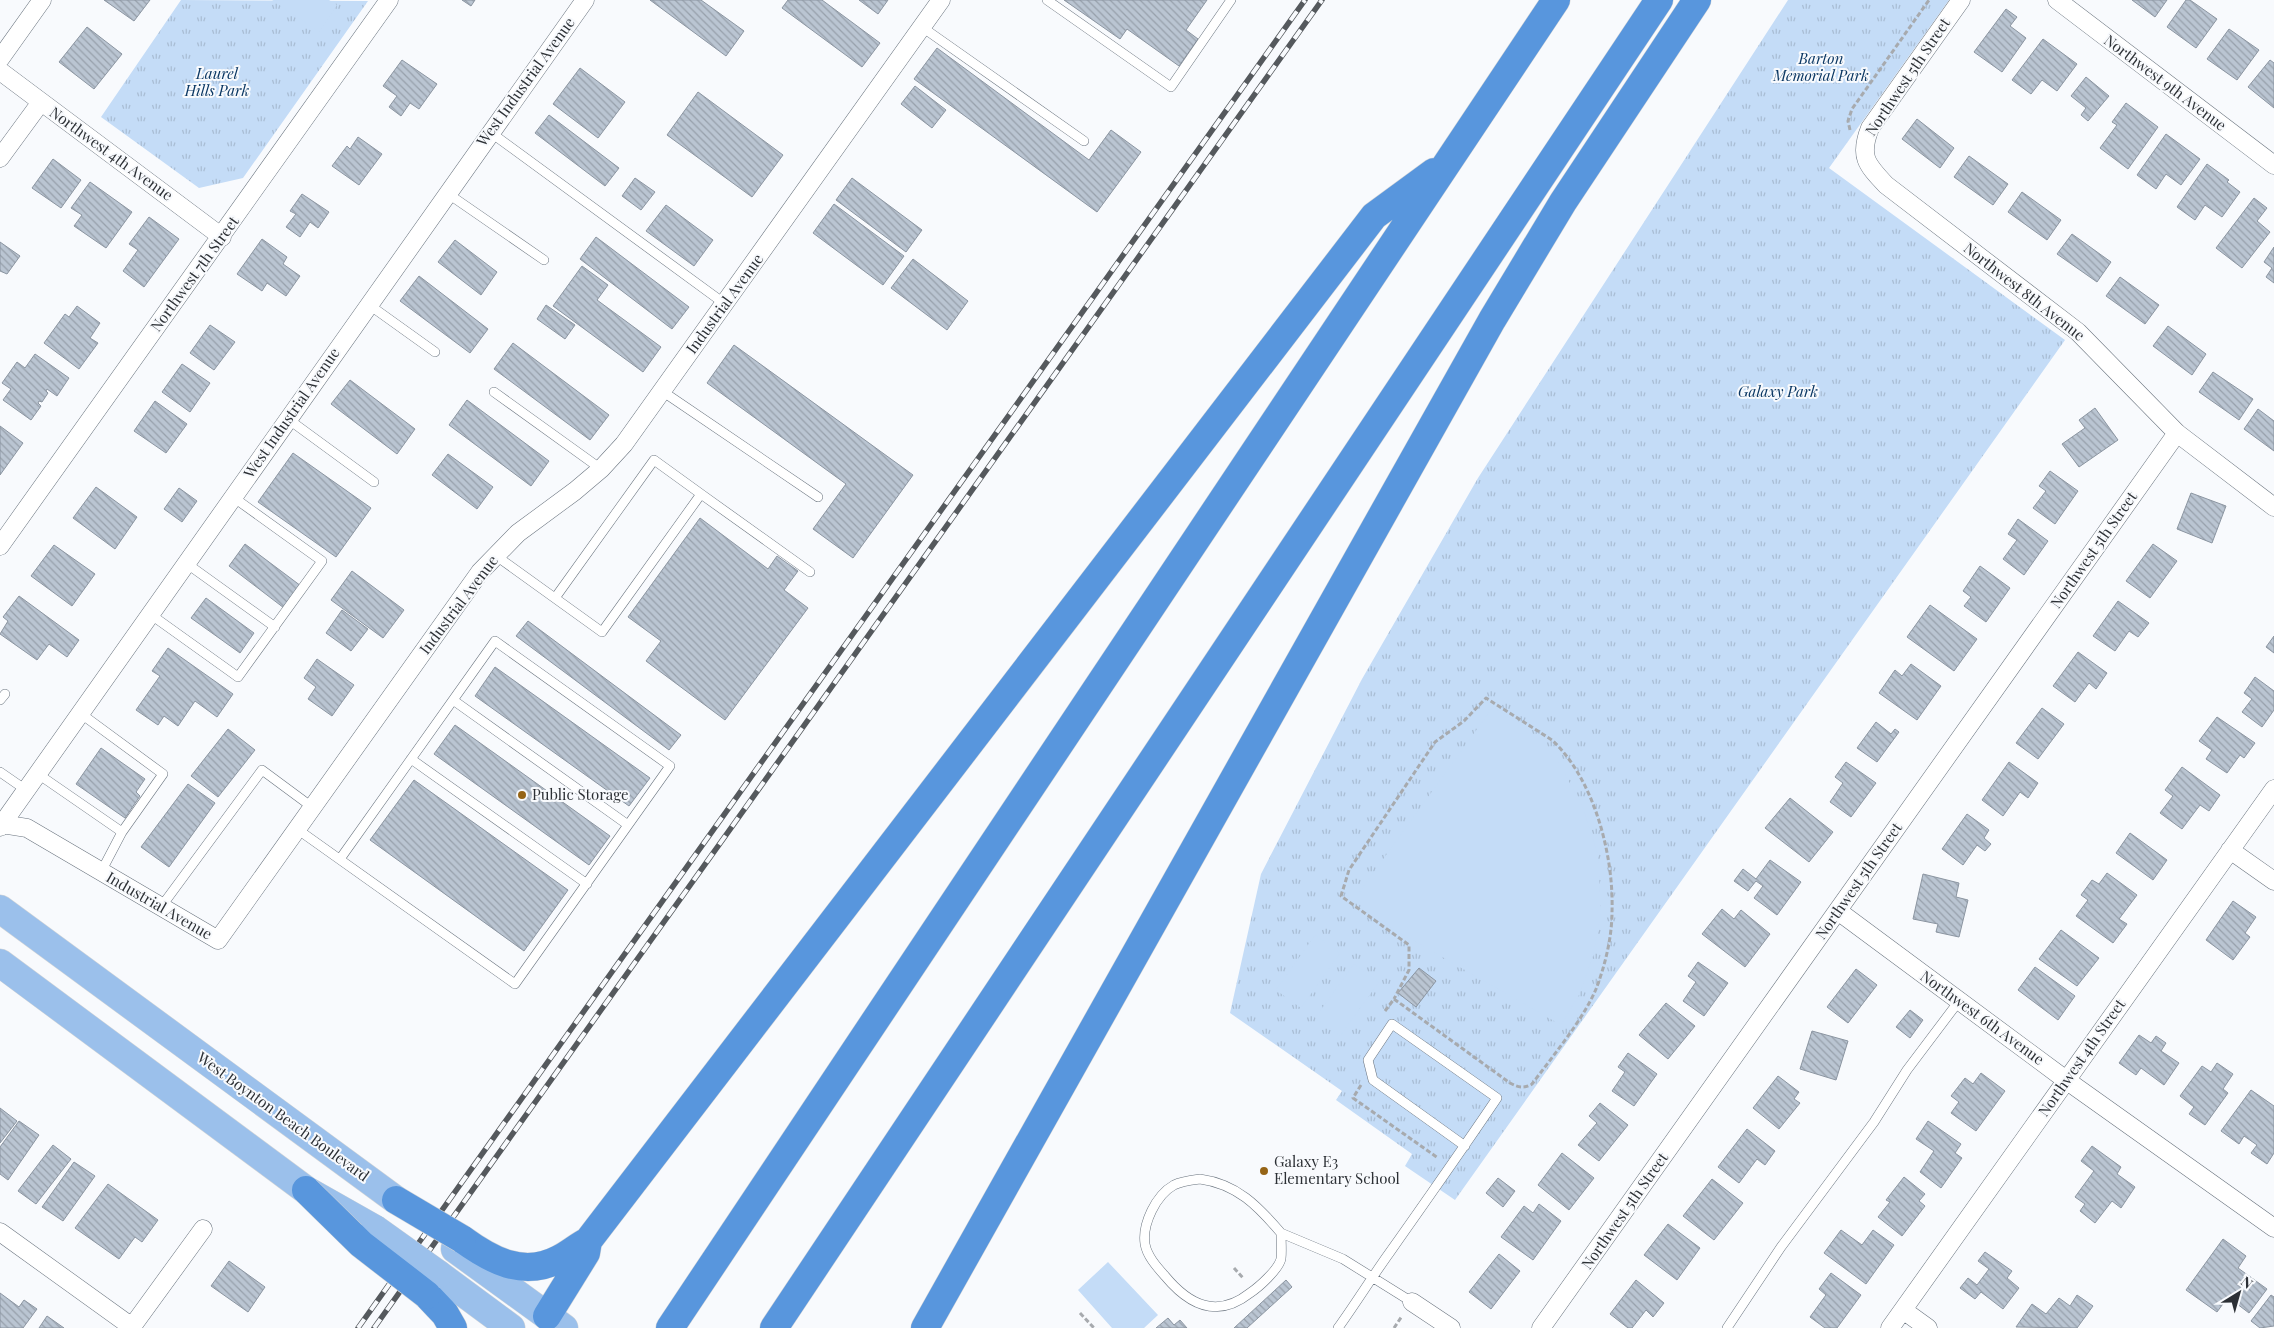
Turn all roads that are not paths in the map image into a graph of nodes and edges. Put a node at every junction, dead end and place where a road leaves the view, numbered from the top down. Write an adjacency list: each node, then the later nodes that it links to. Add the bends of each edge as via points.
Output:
1 (42, 0): 13 (street)
2 (389, 0): 23 (street, Northwest 7th Street)
3 (585, 0): 16 (street, West Industrial Avenue)
4 (941, 0): 12 (street, Industrial Avenue)
5 (1046, 0): 6 (lane, via 1171,87)
6 (1231, 0)
7 (1556, 0): 20 (highway)
8 (1659, 0): 86 (highway)
9 (1697, 0): 87 (highway, via 1564,202 1492,320)
10 (1961, 0): 18 (street, Northwest 5th Street, via 1870,128 1864,144)
11 (2057, 0): 21 (street, Northwest 9th Avenue)
12 (922, 27): 17 (lane); 26 (street, Industrial Avenue)
13 (0, 59)
14 (0, 71): 15 (street, Northwest 4th Avenue)
15 (40, 102): 19 (street); 23 (street, Northwest 4th Avenue)
16 (490, 132): 22 (street, West Industrial Avenue); 26 (lane)
17 (1084, 141)
18 (1865, 157): 31 (street, Northwest 8th Avenue, via 1869,168 1886,185 2078,332)
19 (0, 158)
20 (1449, 161): 75 (highway, via 1374,216); 85 (highway)
21 (2274, 165)
22 (447, 193): 24 (lane); 25 (street, West Industrial Avenue)
23 (222, 237): 38 (street, Northwest 7th Street)
24 (544, 260)
25 (368, 304): 27 (lane); 30 (street, West Industrial Avenue)
26 (725, 304): 28 (street, Industrial Avenue)
27 (435, 352)
28 (662, 391): 32 (street, Industrial Avenue, via 624,444); 36 (lane)
29 (494, 392): 32 (lane)
30 (288, 419): 33 (lane); 35 (street, West Industrial Avenue)
31 (2177, 433): 37 (street, Northwest 8th Avenue); 64 (street, Northwest 5th Street)
32 (601, 469): 39 (street, Industrial Avenue, via 518,533)
33 (374, 482)
34 (701, 494): 41 (lane); 42 (lane, via 654,460); 42 (lane, via 602,632)
35 (233, 497): 40 (street, West Industrial Avenue); 44 (lane, via 322,561)
36 (818, 498)
37 (2274, 508)
38 (0, 546)
39 (495, 555): 42 (lane); 52 (street, Industrial Avenue)
40 (186, 563): 43 (street, West Industrial Avenue); 44 (lane)
41 (810, 572)
42 (555, 598)
43 (150, 614): 44 (lane, via 238,678); 46 (street, West Industrial Avenue)
44 (275, 626)
45 (453, 700): 47 (lane); 54 (lane); 54 (lane, via 495,641 670,766)
46 (80, 713): 49 (street, West Industrial Avenue); 56 (lane, via 163,774)
47 (411, 758): 58 (lane); 61 (lane)
48 (0, 772): 51 (lane)
49 (38, 774): 51 (street, West Industrial Avenue); 56 (lane)
50 (2274, 789): 57 (street, Northwest 4th Street)
51 (26, 790): 53 (street, West Industrial Avenue)
52 (312, 807): 55 (street, Industrial Avenue); 62 (lane, via 262,770)
53 (1, 825): 59 (street, Industrial Avenue, via 27,828)
54 (628, 825): 61 (lane)
55 (297, 829): 58 (lane); 62 (street, Industrial Avenue, via 218,940)
56 (122, 832): 59 (lane)
57 (2230, 850): 60 (street); 67 (street, Northwest 4th Street)
58 (340, 859): 61 (lane, via 515,984)
59 (101, 872): 62 (street, Industrial Avenue)
60 (2274, 882)
61 (587, 884)
62 (161, 907)
63 (0, 910): 70 (main road, West Boynton Beach Boulevard)
64 (1838, 911): 66 (street, Northwest 6th Avenue); 90 (street, Northwest 5th Street)
65 (0, 963): 69 (main road)
66 (1959, 1001): 67 (street, Northwest 6th Avenue); 91 (lane, via 1781,1247)
67 (2066, 1080): 71 (street, Northwest 6th Avenue); 80 (street, Northwest 4th Street)
68 (1465, 1146): 68 (lane, via 1497,1098 1392,1024 1368,1060 1373,1080); 77 (lane)
69 (306, 1190): 78 (highway, bridge, via 362,1244)
70 (396, 1200): 76 (highway, bridge)
71 (2274, 1228)
72 (203, 1229): 82 (street)
73 (0, 1232): 82 (street)
74 (1281, 1233): 74 (lane, via 1256,1204 1232,1188 1200,1179 1174,1185 1163,1195 1146,1225 1145,1244 1154,1264 1176,1290 1198,1304 1216,1307 1245,1298 1267,1278 1280,1261); 77 (lane, via 1343,1259)
75 (588, 1241): 76 (highway, via 548,1264 525,1268 501,1263); 81 (highway, via 586,1253)
76 (459, 1244): 81 (main road)
77 (1373, 1278): 79 (lane); 88 (lane)
78 (432, 1284): 83 (highway); 84 (main road)
79 (1407, 1309): 89 (street)
80 (1903, 1310): 92 (street, Northwest 4th Street); 93 (street)
81 (550, 1324)
82 (131, 1328)
83 (453, 1328)
84 (511, 1328)
85 (670, 1328)
86 (774, 1328)
87 (925, 1328)
88 (1338, 1328)
89 (1451, 1328)
90 (1541, 1328)
91 (1727, 1328)
92 (1890, 1328)
93 (1928, 1328)

